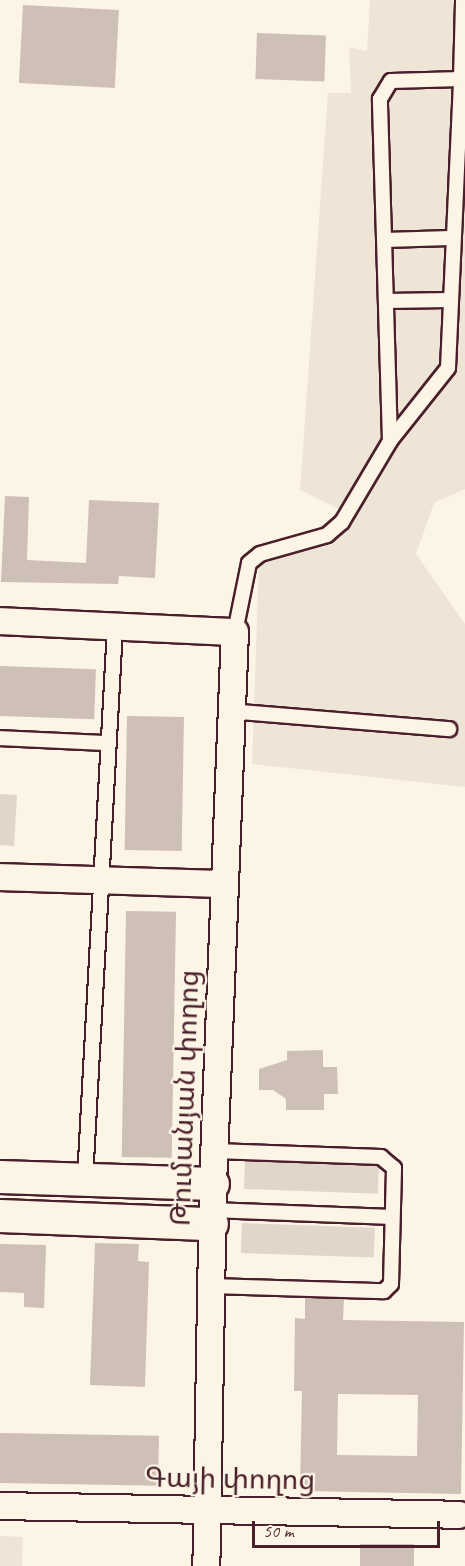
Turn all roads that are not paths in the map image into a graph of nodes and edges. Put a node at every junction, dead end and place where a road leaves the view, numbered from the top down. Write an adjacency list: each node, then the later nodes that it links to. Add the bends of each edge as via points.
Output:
1 (463, 0): 2 (lane)
2 (460, 79): 3 (lane); 4 (lane, via 391,81 383,89)
3 (450, 238): 4 (lane); 5 (lane)
4 (385, 240): 6 (lane)
5 (449, 300): 6 (lane); 7 (lane, via 448,368)
6 (387, 301): 7 (lane)
7 (390, 441): 10 (lane, via 342,522 327,534 260,554 249,563)
8 (0, 621): 9 (street)
9 (115, 627): 10 (street); 14 (lane)
10 (235, 632): 11 (street, Թումանյան փողոց)
11 (229, 711): 12 (lane); 17 (street, Թումանյան փողոց)
12 (449, 729)
13 (0, 738): 14 (lane)
14 (108, 743): 16 (lane)
15 (0, 878): 16 (street)
16 (101, 881): 17 (street); 20 (lane)
17 (223, 884): 18 (street, Թումանյան փողոց)
18 (214, 1150): 21 (street, Թումանյան փողոց); 23 (lane, via 381,1157 394,1168)
19 (0, 1177): 20 (street)
20 (85, 1180): 21 (street)
21 (212, 1206): 22 (street); 23 (lane); 24 (street, Թումանյան փողոց)
22 (0, 1216)
23 (392, 1217): 24 (lane, via 390,1284 384,1291)
24 (211, 1286): 26 (street, Թումանյան փողոց)
25 (0, 1506): 26 (street, Գայի փողոց)
26 (208, 1510): 27 (street, Գայի փողոց); 28 (street, Թումանյան փողոց)
27 (459, 1515)
28 (206, 1566)

